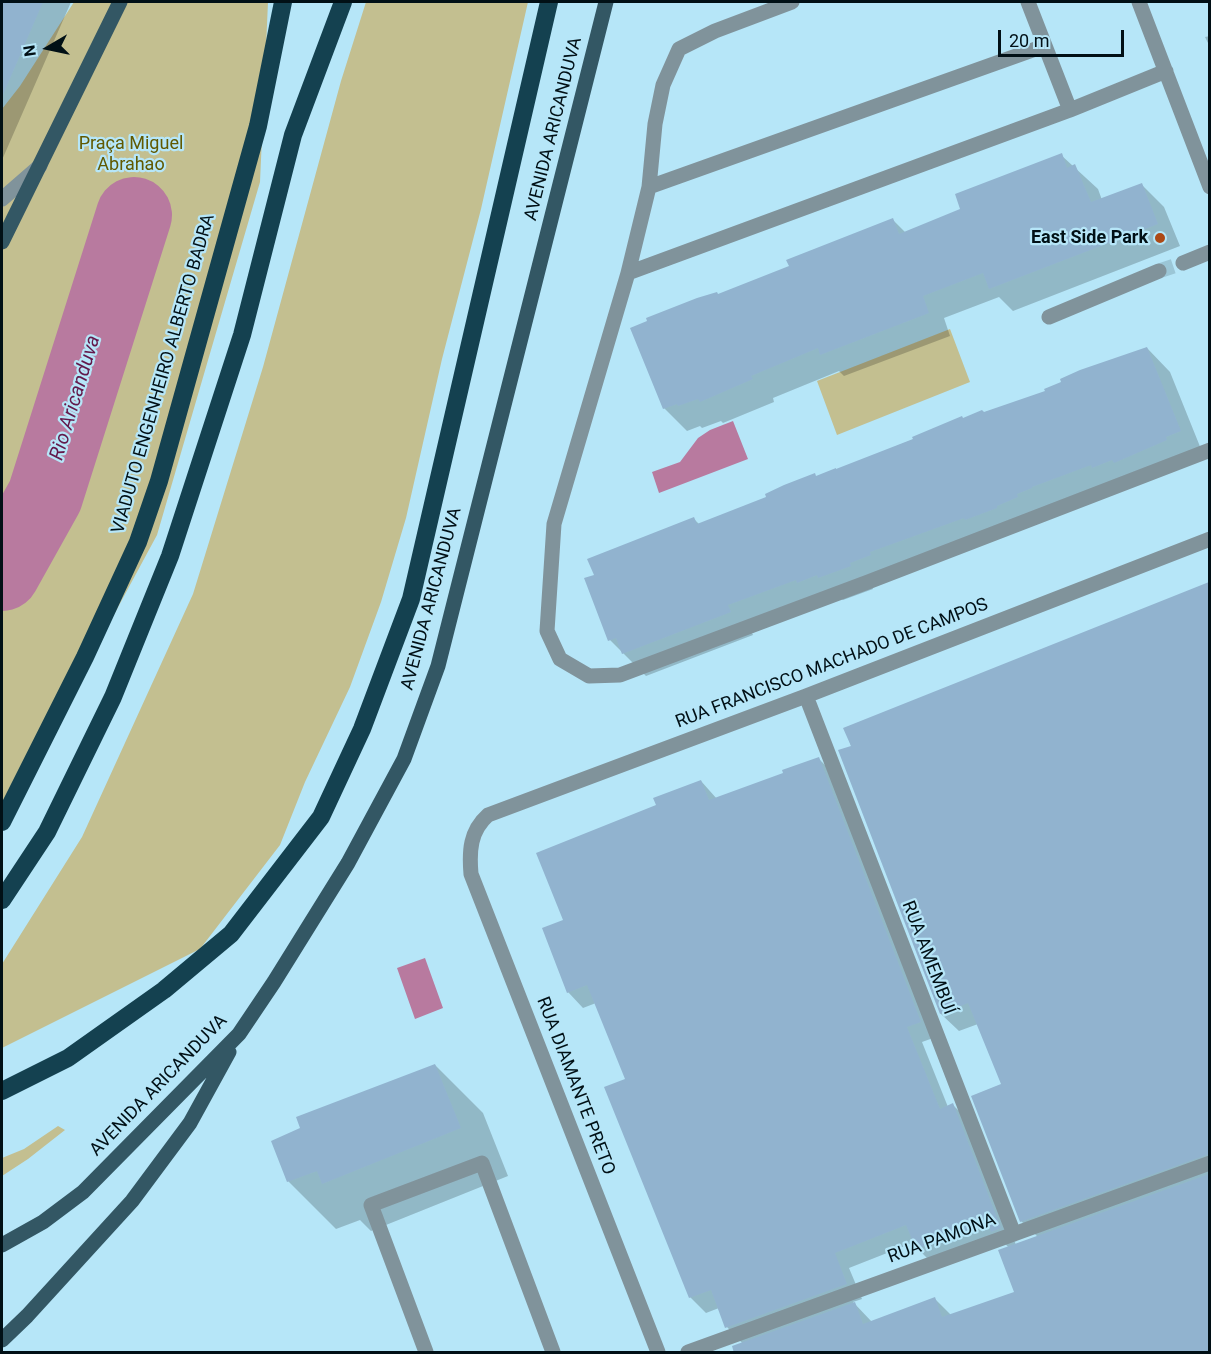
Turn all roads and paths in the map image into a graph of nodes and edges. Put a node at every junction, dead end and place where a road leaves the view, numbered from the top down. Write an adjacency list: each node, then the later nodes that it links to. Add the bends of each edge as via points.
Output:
1 (120, 2): 12 (main road)
2 (283, 2): 25 (highway, VIADUTO ENGENHEIRO ALBERTO BADRA, via 258,126 162,470 138,542)
3 (343, 2): 27 (highway, via 293,135 242,335 170,556 113,697 47,832)
4 (549, 2): 29 (highway, via 411,599 362,729 321,817 231,934 164,990 69,1058)
5 (606, 2): 28 (main road, AVENIDA ARICANDUVA, via 438,666 404,759 348,863)
6 (792, 2): 13 (street, via 679,49 663,85)
7 (1028, 2): 9 (street)
8 (1139, 2): 10 (street)
9 (1044, 46): 11 (street); 13 (street)
10 (1167, 72): 11 (street); 14 (street)
11 (1070, 110): 20 (street)
12 (40, 166): 15 (street); 16 (main road)
13 (649, 187): 20 (street)
14 (1209, 187)
15 (2, 199)
16 (2, 242)
17 (1209, 252): 18 (street)
18 (1183, 262)
19 (1159, 271): 21 (street)
20 (628, 273): 22 (street, via 554,524 547,631 560,659 589,676 620,675)
21 (1049, 317)
22 (1209, 450)
23 (1209, 539): 24 (street, RUA FRANCISCO MACHADO DE CAMPOS)
24 (806, 696): 26 (street, RUA FRANCISCO MACHADO DE CAMPOS, via 488,815); 31 (street, RUA AMEMBUÍ)
25 (2, 822)
26 (474, 832): 36 (street, RUA DIAMANTE PRETO, via 469,856 471,874)
27 (2, 900)
28 (238, 1034): 32 (main road, AVENIDA ARICANDUVA, via 83,1192 43,1222); 33 (main road, via 190,1123 132,1201)
29 (2, 1091)
30 (1209, 1163): 31 (street, RUA PAMONA)
31 (1014, 1234): 37 (street, RUA PAMONA)
32 (2, 1245)
33 (2, 1340)
34 (426, 1353): 35 (street, via 371,1205 482,1163)
35 (553, 1353)
36 (658, 1353)
37 (688, 1353)

